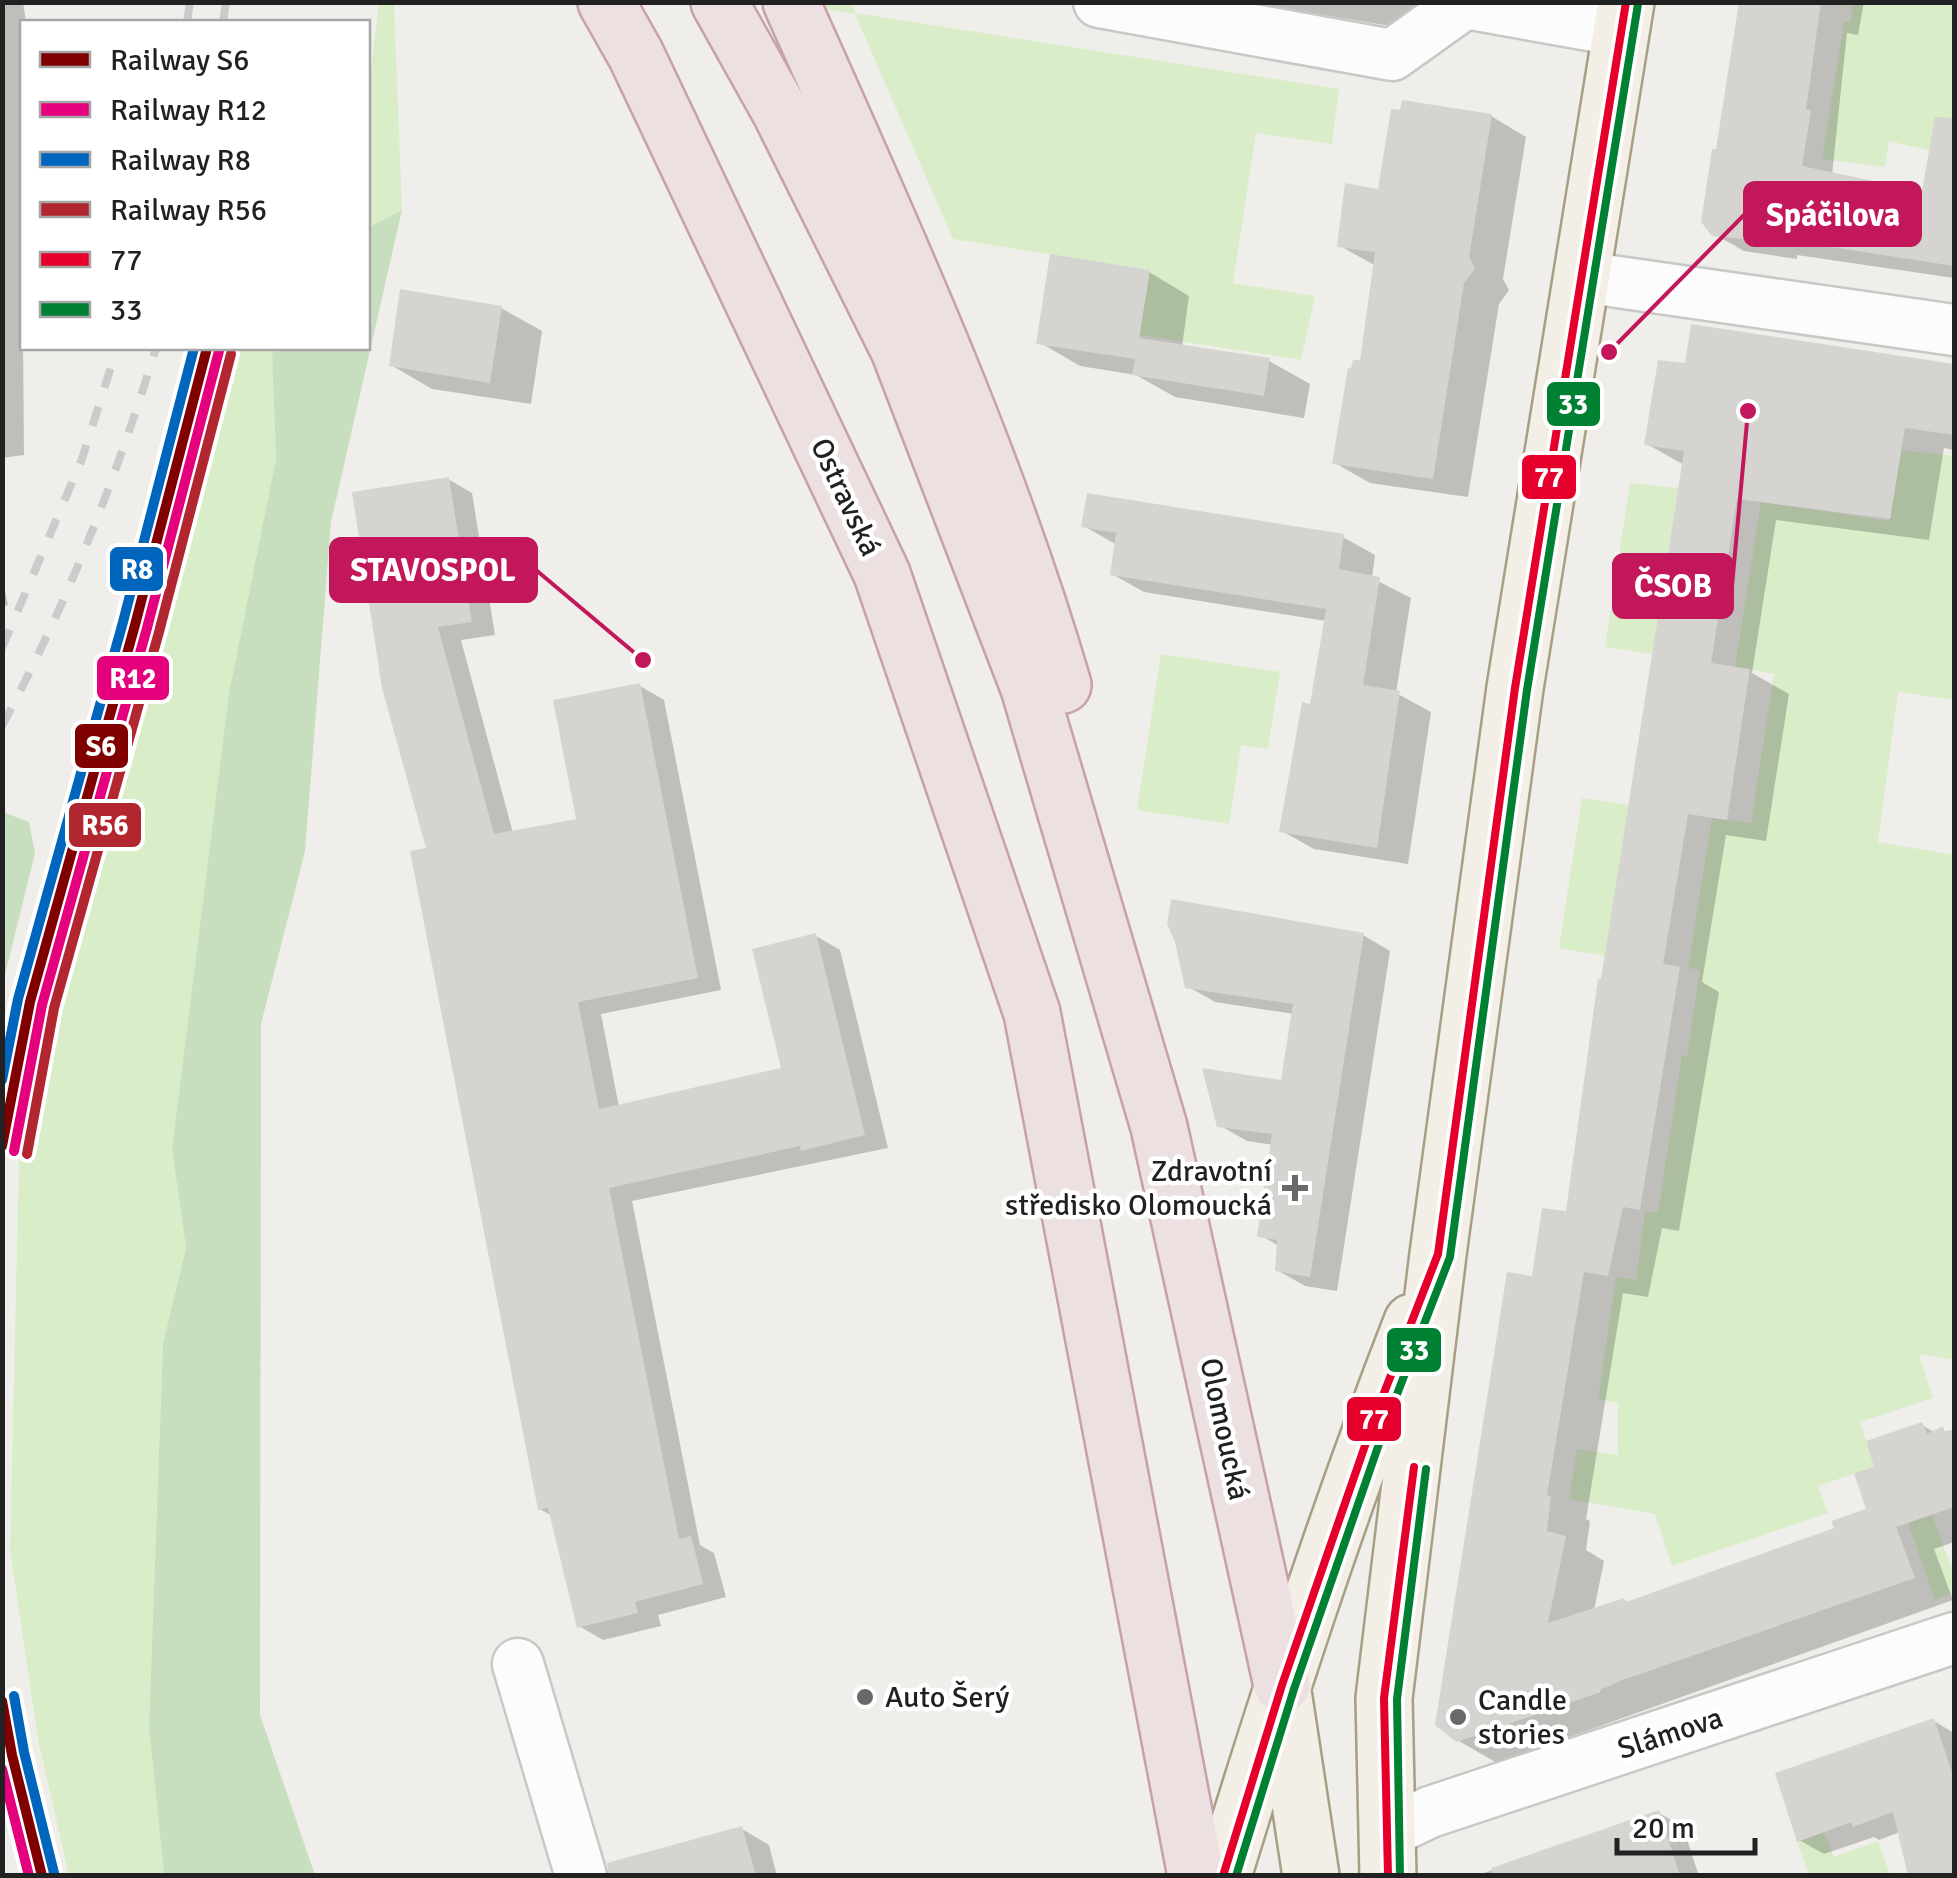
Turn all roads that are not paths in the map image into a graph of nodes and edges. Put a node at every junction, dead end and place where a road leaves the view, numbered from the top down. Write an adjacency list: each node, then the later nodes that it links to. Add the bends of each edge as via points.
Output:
1 (606, 2): 15 (highway, Ostravská, via 882,574 1032,1013)
2 (719, 2): 8 (highway, via 898,350 1029,688)
3 (792, 2): 8 (highway, via 921,295 1036,594 1087,767)
4 (1099, 2): 5 (street, via 1392,55 1465,2)
5 (1624, 17): 6 (main road)
6 (1583, 278): 7 (street); 9 (main road, via 1516,688)
7 (1954, 330)
8 (1119, 987): 12 (highway, Olomoucká, via 1159,1127)
9 (1438, 1254): 12 (main road); 13 (main road, via 1384,1698)
10 (1954, 1638): 13 (street, Slámova, via 1430,1812)
11 (518, 1664): 14 (street)
12 (1282, 1685): 16 (main road); 17 (main road, Olomoucká)
13 (1388, 1854)
14 (580, 1876)
15 (1196, 1876)
16 (1223, 1876)
17 (1310, 1876)

